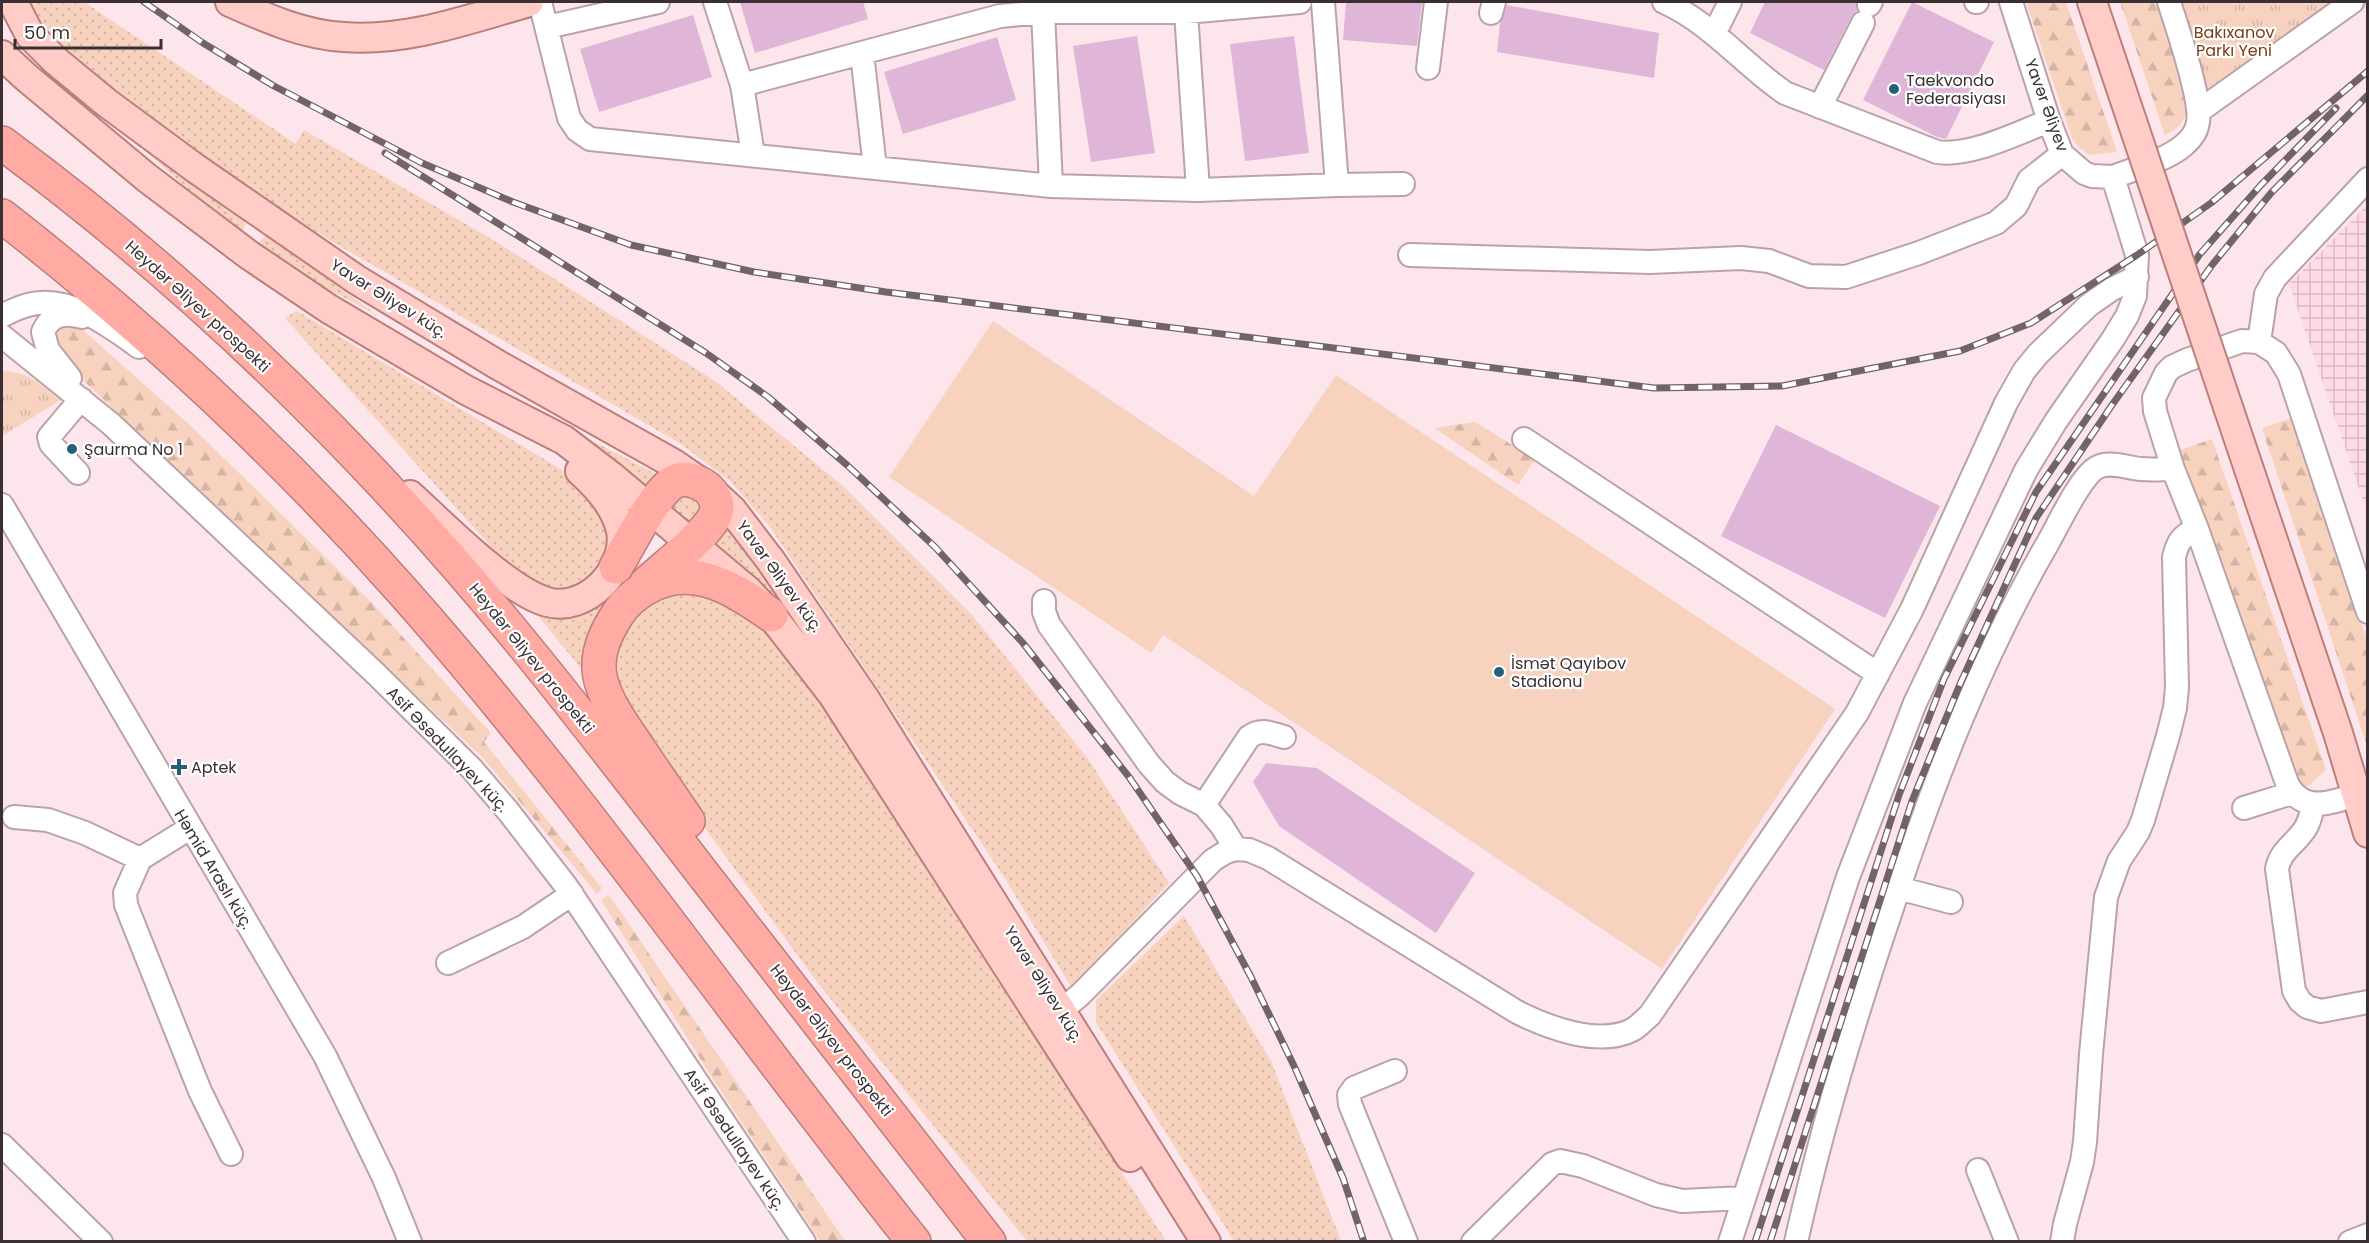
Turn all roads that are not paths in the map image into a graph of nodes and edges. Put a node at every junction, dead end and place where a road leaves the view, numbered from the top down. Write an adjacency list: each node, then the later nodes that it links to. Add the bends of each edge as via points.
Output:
1 (13, 2): 32 (main road, Yavər Əliyev küç., via 30,35 56,62)
2 (230, 2): 3 (main road, via 308,31 373,38 445,25)
3 (529, 2)
4 (540, 2): 20 (street)
5 (658, 2): 20 (street)
6 (715, 2): 25 (street)
7 (1300, 2): 16 (street)
8 (1323, 2): 37 (street)
9 (1436, 2): 24 (street)
10 (1664, 2): 21 (street, via 1692,16)
11 (1730, 2): 21 (street)
12 (2011, 2): 28 (street, Yavər Əliyev)
13 (2092, 2): 69 (main road, bridge, via 2338,734)
14 (2169, 2): 27 (street)
15 (2352, 2): 27 (street)
16 (1233, 5): 19 (street)
17 (1868, 10): 26 (street)
18 (1043, 12): 19 (street); 22 (street, via 1000,16); 38 (street)
19 (1186, 12): 39 (street)
20 (547, 27): 31 (street, via 569,118 577,130 590,138)
21 (1714, 34): 26 (street, via 1785,93)
22 (862, 53): 25 (street); 33 (street)
23 (2, 55): 40 (main road, Yavər Əliyev küç.)
24 (1428, 68)
25 (742, 85): 31 (street)
26 (1820, 107): 28 (street, via 1937,153 1950,154)
27 (2199, 111): 34 (street, via 2196,131 2174,153)
28 (2049, 121): 30 (street, Yavər Əliyev)
29 (2, 143): 48 (highway, Heydər Əliyev prospekti, via 130,244)
30 (2062, 154): 34 (street, Yavər Əliyev, via 2084,173); 42 (street, via 2028,180 2016,206 1995,223 1846,277 1809,276 1768,261 1741,258 1650,262)
31 (753, 155): 33 (street)
32 (195, 168): 40 (main road, via 248,211 256,227 250,236 240,238); 56 (main road, Yavər Əliyev küç., via 357,280)
33 (875, 168): 38 (street)
34 (2112, 177): 43 (street, via 2137,255)
35 (2367, 179): 47 (street, via 2275,278 2266,294)
36 (1403, 184): 37 (street)
37 (1337, 185): 39 (street)
38 (1051, 186): 39 (street)
39 (1198, 189)
40 (179, 203): 49 (main road, Yavər Əliyev küç., via 283,279)
41 (2, 216): 51 (highway, via 116,310)
42 (1410, 255)
43 (2137, 276): 66 (street, via 2089,305 2024,371); 89 (street, via 2127,316 2026,470 1915,703 1848,877)
44 (2, 316): 45 (street, via 48,302 60,303)
45 (102, 323): 51 (street); 52 (street, via 66,314 52,319 43,332 58,365)
46 (2, 336): 50 (street, Asif Əsədullayev küç.)
47 (2259, 342): 54 (street, via 2242,341 2187,360 2166,373 2154,398); 64 (street, via 2276,353 2289,374)
48 (285, 384): 61 (main road, via 474,552 534,597 550,603 581,599); 85 (highway, Heydər Əliyev prospekti, via 395,498 525,646)
49 (466, 390): 58 (main road, Yavər Əliyev küç., via 564,440); 61 (main road, via 559,455 604,495 621,532)
50 (81, 399): 52 (street, Asif Əsədullayev küç.); 55 (street, via 49,437)
51 (228, 411): 95 (highway, via 362,548 491,695 601,831)
52 (111, 424): 79 (street, Asif Əsədullayev küç., via 440,736 508,811)
53 (1524, 439): 66 (street)
54 (2173, 469): 59 (street); 78 (street, via 2106,464 2089,474 2076,493 2023,584 1979,677 1943,760)
55 (78, 473)
56 (706, 486): 58 (highway, via 679,480 666,489); 60 (highway, via 716,511); 83 (main road, Yavər Əliyev küç., via 751,532 829,645)
57 (2, 505): 74 (street, Həmid Araslı küç.)
58 (650, 511): 60 (main road, Yavər Əliyev küç.); 61 (highway)
59 (2197, 529): 68 (street); 103 (street, via 2183,535 2175,557 2175,708 2140,826 2119,861 2106,897 2085,1142)
60 (690, 543): 62 (highway); 65 (main road, Yavər Əliyev küç., via 730,574)
61 (616, 567)
62 (638, 591): 65 (highway, via 663,580 694,577 723,585); 85 (highway, via 622,606 601,646 600,680 608,698)
63 (1044, 601): 71 (street, via 1049,625 1149,764 1165,782)
64 (2367, 612)
65 (771, 615): 97 (main road, Yavər Əliyev küç., via 833,695)
66 (1878, 674): 76 (street, via 1857,713 1650,1015 1632,1030 1611,1036 1573,1033 1536,1022 1268,858)
67 (1284, 737): 71 (street, via 1263,731 1249,737)
68 (2292, 793): 70 (street); 72 (street)
69 (2364, 800): 70 (street); 75 (main road)
70 (2313, 805): 82 (street, via 2306,827 2279,858 2277,869 2294,991 2307,1007 2321,1011)
71 (1204, 806): 76 (street)
72 (2244, 808)
73 (14, 817): 77 (street, via 48,820)
74 (190, 828): 77 (street); 93 (street, Həmid Araslı küç., via 325,1056)
75 (2367, 833)
76 (1236, 849): 83 (street, via 1213,860)
77 (140, 859): 87 (street, via 125,893 126,905 200,1091)
78 (1898, 888): 80 (street); 101 (street, via 1854,1021)
79 (572, 894): 81 (street, via 523,927); 94 (street, Asif Əsədullayev küç.)
80 (1951, 902)
81 (448, 963)
82 (2367, 1002)
83 (1061, 1011): 98 (main road, Yavər Əliyev küç.)
84 (1395, 1071): 99 (street, via 1354,1088 1348,1095)
85 (860, 1076): 96 (highway, Heydər Əliyev prospekti)
86 (2, 1146): 91 (street)
87 (231, 1154)
88 (1977, 1170): 102 (street)
89 (1744, 1198): 92 (street, via 1682,1201 1560,1161 1552,1164); 100 (street)
90 (2367, 1235): 104 (street)
91 (87, 1237)
92 (1486, 1237)
93 (410, 1242)
94 (804, 1242)
95 (914, 1242)
96 (989, 1242)
97 (1183, 1242)
98 (1206, 1242)
99 (1406, 1242)
100 (1730, 1242)
101 (1796, 1242)
102 (2007, 1242)
103 (2062, 1242)
104 (2350, 1242)

